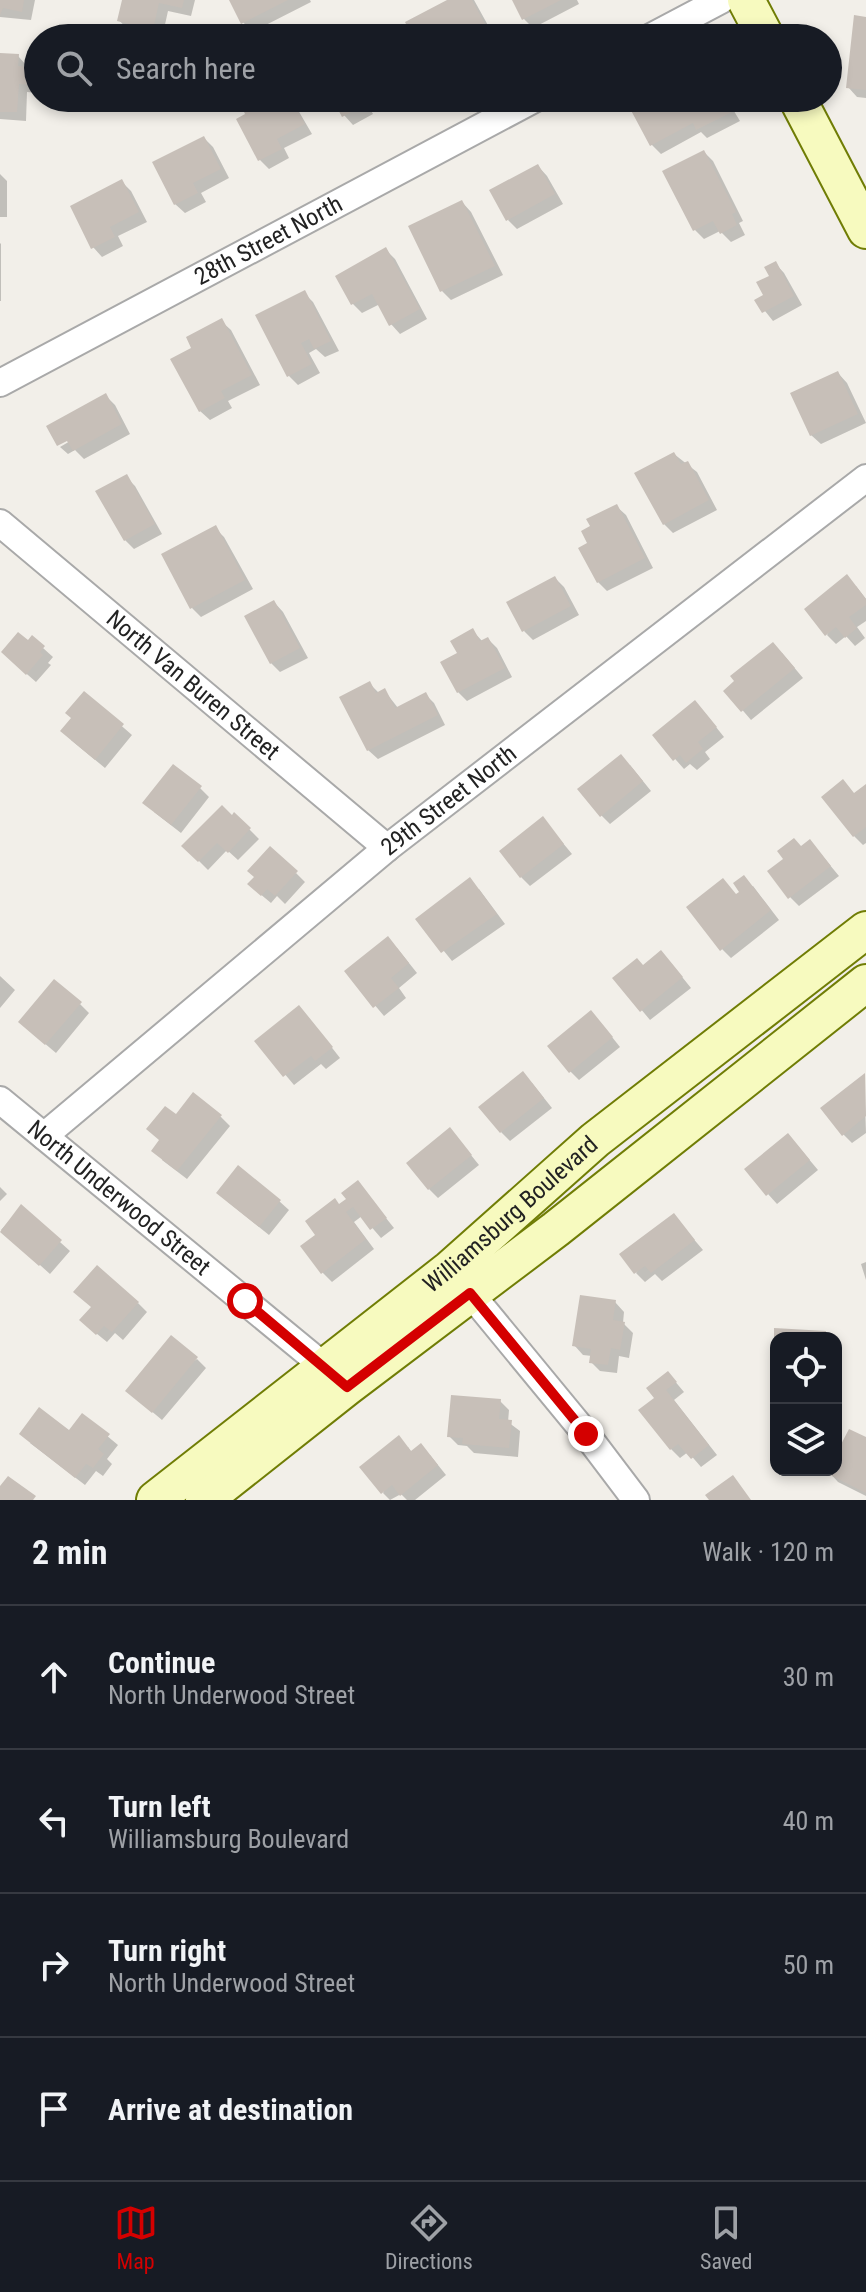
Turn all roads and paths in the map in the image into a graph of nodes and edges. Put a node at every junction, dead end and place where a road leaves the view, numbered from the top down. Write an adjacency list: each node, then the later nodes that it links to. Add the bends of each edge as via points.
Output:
1 (721, 0): 3 (street)
2 (746, 0): 4 (main road)
3 (676, 24)
4 (759, 24)
5 (510, 112): 8 (street, 28th Street North)
6 (804, 112): 7 (main road)
7 (866, 230)
8 (0, 383)
9 (866, 478): 11 (street, 29th Street North)
10 (0, 523): 11 (street, North Van Buren Street)
11 (387, 848): 15 (street, 29th Street North)
12 (866, 930): 16 (main road, Williamsburg Boulevard, via 595,1140)
13 (866, 983): 16 (main road, Williamsburg Boulevard, via 556,1229)
14 (0, 1100): 15 (street, North Underwood Street)
15 (44, 1136): 17 (street, North Underwood Street)
16 (460, 1281): 17 (main road, Williamsburg Boulevard); 20 (street)
17 (336, 1377): 18 (main road, Williamsburg Boulevard); 19 (main road, Williamsburg Boulevard)
18 (155, 1500)
19 (204, 1500)
20 (636, 1500)

